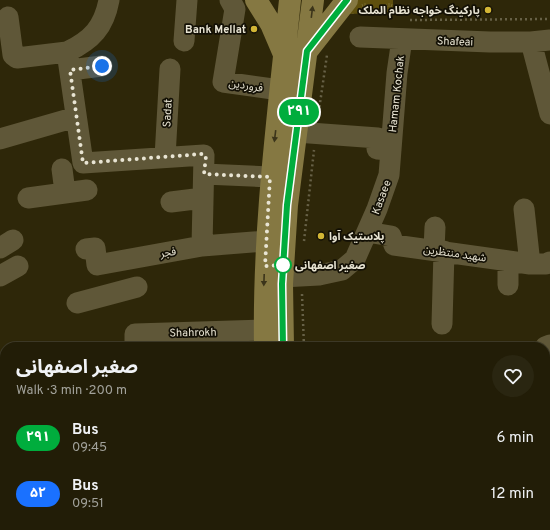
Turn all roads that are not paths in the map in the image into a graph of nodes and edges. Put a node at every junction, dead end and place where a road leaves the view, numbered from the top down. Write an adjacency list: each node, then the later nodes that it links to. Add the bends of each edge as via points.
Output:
1 (109, 0): 15 (street, via 100,29 78,47)
2 (186, 0): 11 (street)
3 (230, 0): 18 (street, فروردین, via 235,9 223,82)
4 (256, 0): 14 (main road, via 271,24)
5 (290, 0): 14 (main road)
6 (313, 0): 13 (main road, one-way to 6)
7 (347, 0): 13 (main road)
8 (8, 17): 15 (street, via 13,55 17,58)
9 (406, 30): 10 (street, Shafeai); 12 (street, Shafeai); 23 (street, Hamam Kochak, via 389,72)
10 (360, 37)
11 (184, 41)
12 (541, 41): 19 (street)
13 (307, 51): 21 (main road)
14 (284, 54): 18 (main road)
15 (69, 61): 16 (street); 20 (street)
16 (102, 66)
17 (170, 69): 24 (street, Sadat)
18 (280, 90): 28 (main road, one-way to 28)
19 (550, 114)
20 (76, 116): 22 (street); 25 (street)
21 (306, 132): 23 (street, via 378,138 377,149); 45 (main road, via 287,205)
22 (0, 139)
23 (391, 150): 35 (street, Kasaee, via 389,175)
24 (165, 157): 25 (street); 27 (street, via 204,155)
25 (83, 163): 29 (street, via 88,194)
26 (62, 169): 29 (street)
27 (204, 174): 28 (street); 31 (street)
28 (270, 177): 36 (main road)
29 (65, 192): 30 (street)
30 (28, 198)
31 (203, 198): 32 (street); 37 (street)
32 (171, 202)
33 (524, 209): 42 (street)
34 (435, 227): 39 (street)
35 (367, 232): 39 (street, شهید منتظرین, via 391,236 394,245); 45 (street, Kasaee, via 355,259 342,270)
36 (266, 241): 37 (street, فجر); 49 (main road, one-way to 49)
37 (202, 246): 40 (street, فجر)
38 (86, 249): 40 (street, فجر, via 95,248 97,265)
39 (439, 250): 41 (street, شهید منتظرین); 48 (street)
40 (124, 260): 47 (street, via 134,288)
41 (508, 261): 42 (street, شهید منتظرین); 46 (street)
42 (540, 263)
43 (18, 266): 44 (street)
44 (0, 276)
45 (292, 277): 51 (main road)
46 (508, 285)
47 (77, 302)
48 (442, 324)
49 (264, 339): 50 (street, Shahrokh, via 136,334)
50 (135, 342)
51 (284, 342)

